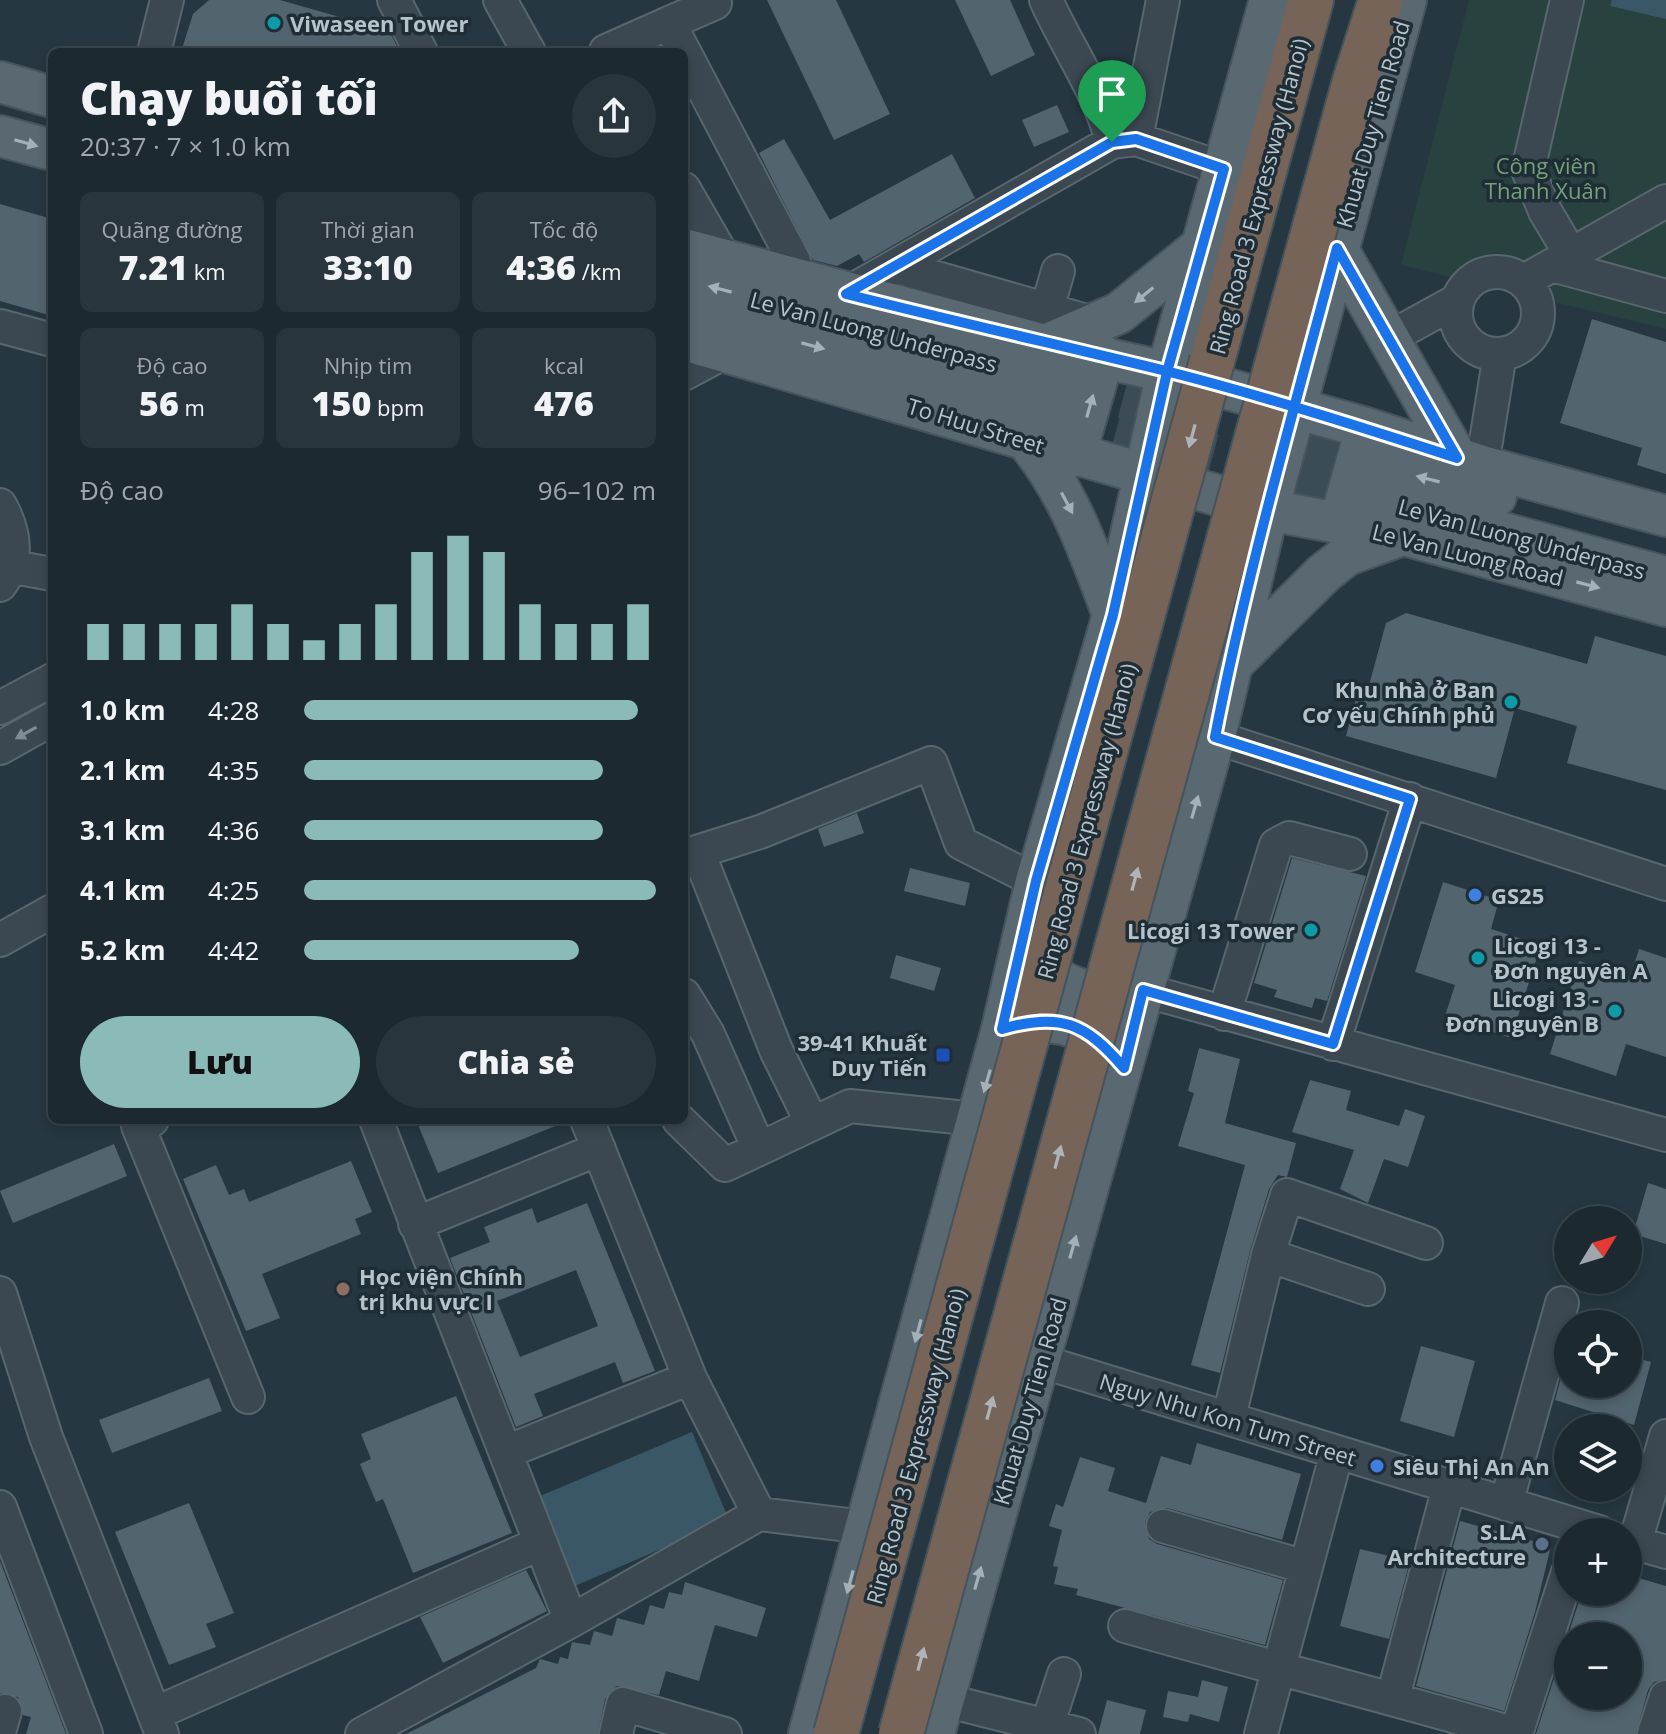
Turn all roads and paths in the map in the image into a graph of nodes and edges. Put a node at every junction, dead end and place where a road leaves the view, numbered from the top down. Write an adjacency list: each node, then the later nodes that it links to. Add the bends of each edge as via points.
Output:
1 (167, 0): 14 (street)
2 (394, 0): 15 (street)
3 (500, 0): 16 (street)
4 (1046, 0): 23 (street, via 1068,50)
5 (1163, 0): 23 (street)
6 (1270, 0): 25 (main road)
7 (1291, 0): 50 (highway)
8 (1311, 0): 50 (highway, Ring Road 3 Expressway (Hanoi))
9 (1378, 0): 140 (highway, one-way to 9, bridge)
10 (1406, 0): 29 (main road, Khuat Duy Tien Road)
11 (1567, 0): 32 (street, via 1528,170)
12 (715, 3): 13 (street)
13 (669, 23): 17 (street); 18 (street)
14 (155, 48)
15 (419, 48)
16 (527, 48)
17 (615, 48)
18 (682, 48)
19 (688, 59): 36 (street, via 794,261)
20 (0, 82): 21 (main road)
21 (48, 96)
22 (0, 136): 24 (main road, one-way to 24)
23 (1124, 141): 25 (street); 33 (street)
24 (48, 149)
25 (1224, 169): 28 (main road)
26 (688, 196): 31 (street)
27 (1666, 201): 32 (street)
28 (1203, 245): 46 (main road, one-way to 46); 52 (main road)
29 (1337, 248): 44 (main road); 53 (main road, Khuat Duy Tien Road)
30 (688, 250): 31 (main road)
31 (725, 260): 36 (main road)
32 (1562, 260): 37 (street); 39 (street)
33 (895, 266): 38 (street); 43 (street)
34 (1058, 271): 43 (street)
35 (688, 280): 41 (main road, Le Van Luong Underpass, one-way to 35, via 1062,398)
36 (798, 281): 38 (main road)
37 (1524, 281): 40 (street, via 1499,271 1485,273 1464,288); 49 (street, via 1538,305 1534,332 1526,343)
38 (846, 294): 43 (main road)
39 (1666, 296)
40 (1458, 300): 44 (street); 49 (street, via 1456,313 1465,338 1486,352)
41 (688, 312)
42 (0, 326): 45 (street)
43 (1046, 327): 46 (main road)
44 (1389, 338): 57 (main road)
45 (48, 339)
46 (1101, 340): 52 (main road); 56 (main road, one-way to 46)
47 (688, 341): 48 (main road, To Huu Street)
48 (727, 351): 51 (street); 55 (main road, To Huu Street)
49 (1500, 354): 57 (street)
50 (1212, 361): 139 (highway, Ring Road 3 Expressway (Hanoi), one-way to 139, bridge)
51 (688, 372)
52 (1167, 372): 53 (main road); 58 (main road)
53 (1294, 408): 54 (main road); 60 (main road, Khuat Duy Tien Road)
54 (1366, 428): 57 (main road); 62 (main road)
55 (1024, 438): 56 (main road, To Huu Street); 69 (main road, one-way to 69, via 1043,459 1071,509)
56 (1075, 456): 58 (main road, To Huu Street)
57 (1470, 462): 61 (main road)
58 (1143, 476): 60 (main road, To Huu Street); 69 (main road)
59 (0, 505): 66 (street, via 13,544)
60 (1268, 510): 62 (main road, Le Van Luong Road); 70 (main road, Khuat Duy Tien Road)
61 (1666, 516)
62 (1339, 524): 63 (main road, Le Van Luong Road)
63 (1404, 535): 68 (main road, Le Van Luong Road, one-way to 68); 70 (main road, via 1347,555)
64 (1666, 542): 67 (main road, Le Van Luong Underpass, one-way to 67, via 1382,483)
65 (48, 574): 66 (street)
66 (7, 576)
67 (1666, 577)
68 (1666, 606)
69 (1113, 615): 79 (main road)
70 (1228, 668): 74 (main road, Khuat Duy Tien Road)
71 (48, 682): 72 (street)
72 (0, 708)
73 (48, 721): 75 (street, one-way to 75)
74 (1215, 737): 76 (street); 84 (main road, Khuat Duy Tien Road, one-way to 74)
75 (0, 748)
76 (1410, 799): 80 (street); 88 (street)
77 (691, 854): 79 (street, via 931,763 961,843); 91 (street)
78 (1350, 854): 86 (street, via 1289,838 1276,845)
79 (1036, 881): 83 (main road)
80 (1666, 884)
81 (48, 913): 82 (street)
82 (0, 940)
83 (1019, 951): 84 (main road, via 1056,980 1082,992); 87 (main road)
84 (1143, 990): 86 (street); 89 (main road, Khuat Duy Tien Road)
85 (688, 1002): 97 (street)
86 (1224, 1014): 88 (street)
87 (1002, 1029): 89 (main road, via 1028,1021 1077,1026 1101,1041); 90 (main road, one-way to 90)
88 (1333, 1044): 96 (street)
89 (1124, 1068): 104 (main road, Khuat Duy Tien Road, one-way to 89)
90 (976, 1119): 91 (street, via 850,1106); 119 (main road, one-way to 119)
91 (812, 1123): 97 (street)
92 (143, 1124): 107 (street, via 138,1126)
93 (378, 1124): 98 (street)
94 (683, 1124): 97 (street, via 725,1165)
95 (593, 1134): 98 (street); 106 (street)
96 (1666, 1135)
97 (759, 1149)
98 (415, 1224): 110 (street)
99 (1426, 1243): 100 (street, via 1287,1195)
100 (1268, 1255): 101 (street); 108 (street)
101 (1368, 1289)
102 (0, 1293): 105 (street)
103 (1562, 1303): 113 (street)
104 (1040, 1361): 108 (street, Nguy Nhu Kon Tum Street); 131 (main road, Khuat Duy Tien Road, one-way to 104)
105 (11, 1366): 132 (street, via 46,1437)
106 (690, 1378): 110 (street); 115 (street)
107 (248, 1397)
108 (1229, 1417): 111 (street, Nguy Nhu Kon Tum Street)
109 (1666, 1436): 116 (street)
110 (506, 1452): 120 (street)
111 (1337, 1452): 112 (street, Nguy Nhu Kon Tum Street); 123 (street)
112 (1449, 1487): 113 (street, Nguy Nhu Kon Tum Street); 129 (street)
113 (1506, 1504): 117 (street, Nguy Nhu Kon Tum Street)
114 (0, 1507): 134 (street)
115 (759, 1514): 119 (street); 125 (street)
116 (1640, 1518)
117 (1554, 1519)
118 (1163, 1526): 123 (street)
119 (864, 1527): 138 (main road, one-way to 138)
120 (541, 1543): 125 (street); 132 (street)
121 (1642, 1545): 122 (street)
122 (1666, 1552)
123 (1306, 1567): 127 (street)
124 (1557, 1606): 143 (street)
125 (571, 1621): 135 (street)
126 (1125, 1626): 127 (street)
127 (1279, 1670): 129 (street); 142 (street)
128 (1064, 1674): 133 (street)
129 (1393, 1697): 143 (street)
130 (1666, 1697): 144 (street)
131 (939, 1717): 133 (street)
132 (158, 1724)
133 (1047, 1726): 141 (street)
134 (86, 1734)
135 (362, 1734)
136 (616, 1734): 137 (street, via 623,1704)
137 (725, 1734)
138 (809, 1734)
139 (836, 1734)
140 (901, 1734)
141 (1079, 1734)
142 (1261, 1734)
143 (1516, 1734)
144 (1654, 1734)

